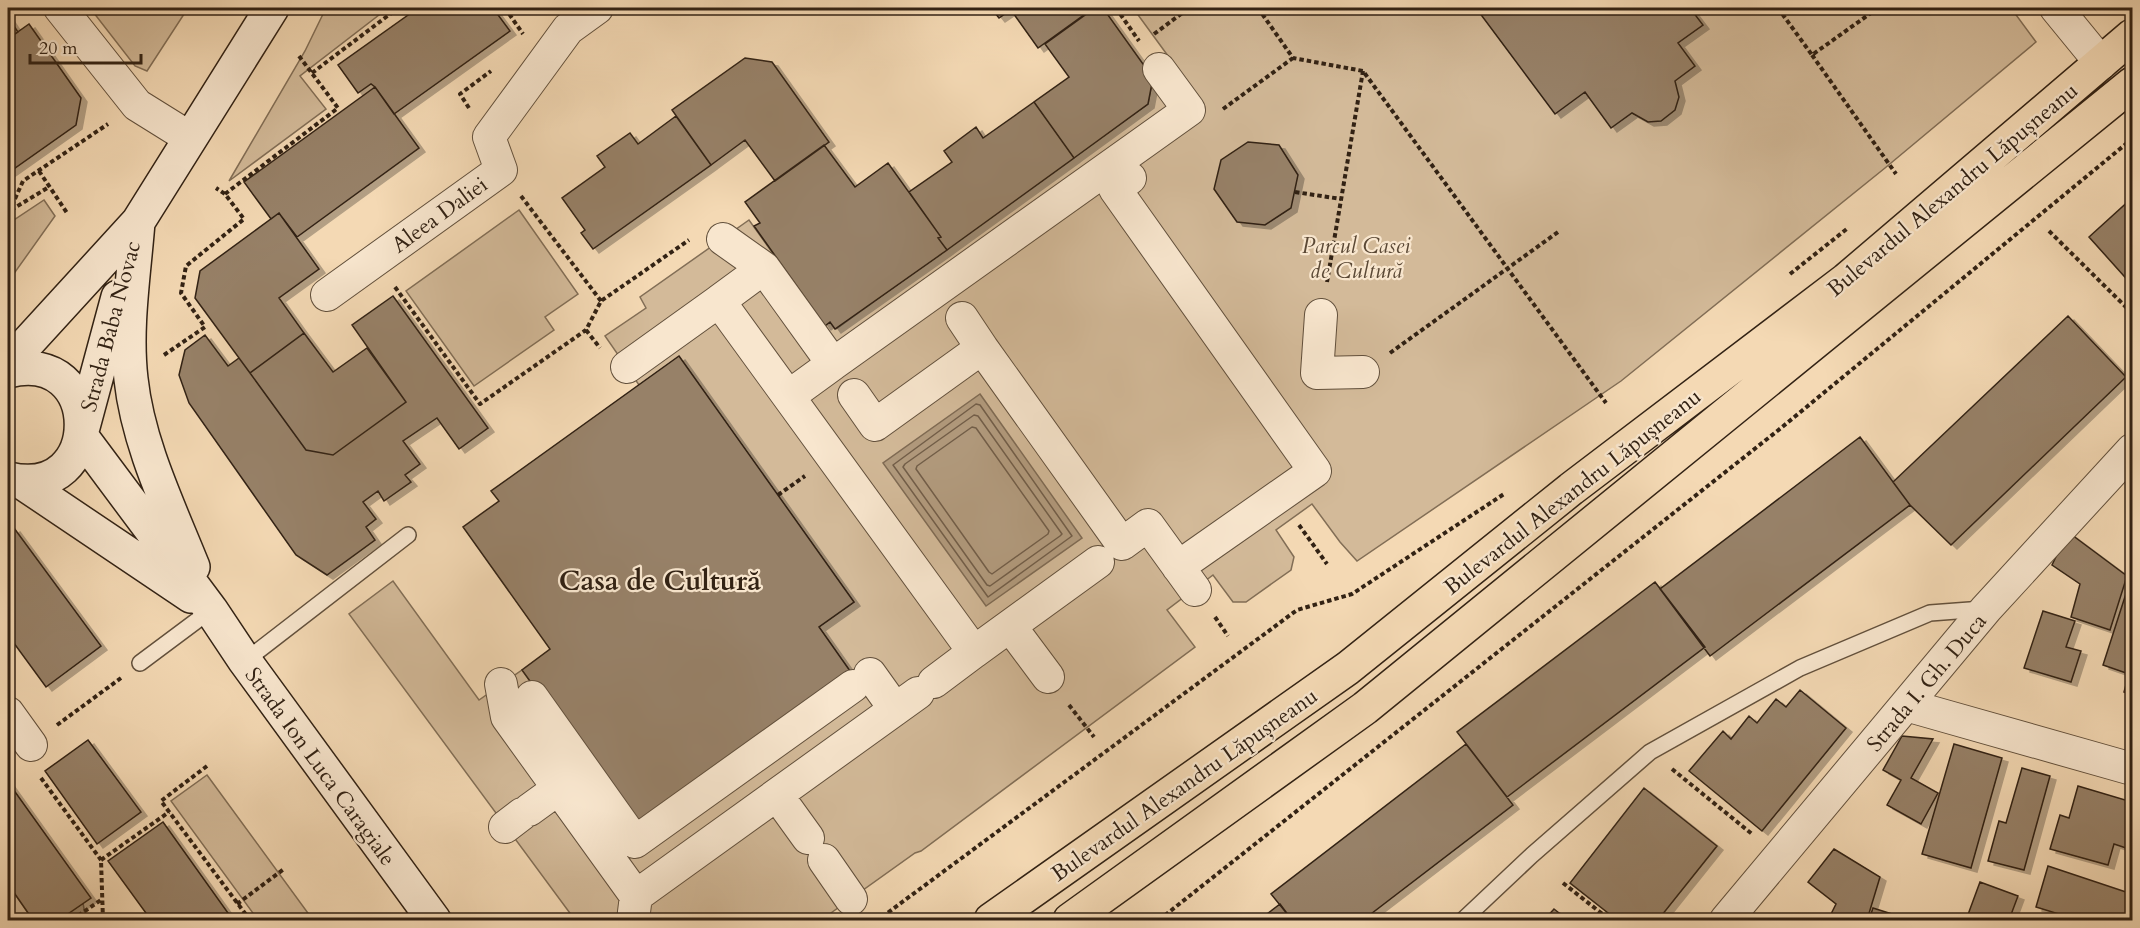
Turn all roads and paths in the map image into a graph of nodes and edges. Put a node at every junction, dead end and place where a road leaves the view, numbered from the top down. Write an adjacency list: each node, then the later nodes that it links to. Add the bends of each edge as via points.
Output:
1 (60, 8): 22 (street, via 137,105)
2 (272, 8): 22 (main road, Strada Baba Novac)
3 (398, 8): 19 (path)
4 (597, 8): 11 (street, Aleea Daliei)
5 (1116, 8): 17 (path)
6 (1189, 8): 12 (path)
7 (1257, 8): 18 (path, via 1293,57)
8 (1778, 8): 14 (path)
9 (1878, 8): 14 (path)
10 (2056, 8): 16 (street)
11 (561, 18): 43 (street, Aleea Daliei, via 489,137 501,170)
12 (1164, 27)
13 (2133, 36): 16 (main road, Bulevardul Alexandru Lăpușneanu)
14 (1812, 55): 25 (path)
15 (299, 56): 19 (path)
16 (2102, 63): 103 (main road, Bulevardul Alexandru Lăpușneanu, via 1846,280 1571,489 1348,668)
17 (1159, 69): 53 (street, via 1189,110)
18 (1363, 71): 31 (path); 41 (path)
19 (312, 73): 30 (path, via 338,108)
20 (2133, 84): 104 (main road, Bulevardul Alexandru Lăpușneanu, via 1365,708)
21 (111, 122): 24 (path)
22 (190, 138): 35 (main road, Strada Baba Novac)
23 (2133, 139): 105 (path, via 1781,428)
24 (39, 171): 27 (path); 32 (path, via 23,181)
25 (1896, 174)
26 (1130, 178): 57 (street, via 1115,189)
27 (49, 187): 32 (path); 33 (path)
28 (216, 188): 30 (path)
29 (1295, 192): 31 (path)
30 (225, 194): 51 (path, via 244,219 186,266 181,293 205,327)
31 (1341, 199): 48 (path)
32 (9, 211)
33 (67, 213)
34 (537, 217): 45 (path)
35 (138, 222): 52 (main road, Strada Baba Novac); 61 (main road, Strada Baba Novac); 70 (main road, via 130,335 131,378 138,418)
36 (1855, 222): 42 (path)
37 (2049, 231): 47 (path)
38 (1558, 232): 41 (path)
39 (723, 239): 40 (street); 45 (path, via 712,224)
40 (764, 268): 46 (street); 53 (street)
41 (1508, 269): 56 (path); 60 (path)
42 (1782, 280)
43 (327, 295)
44 (405, 301): 45 (path, via 480,405 586,330)
45 (601, 301)
46 (719, 301): 54 (street); 59 (street)
47 (2133, 313)
48 (1321, 315): 57 (street)
49 (962, 318): 50 (street)
50 (982, 348): 58 (street, via 875,425); 65 (street, via 1122,544 1148,525 1187,578)
51 (159, 359)
52 (8, 364)
53 (833, 364): 59 (street)
54 (627, 367)
55 (8, 371): 61 (main road, via 36,369 61,380 78,402)
56 (1363, 372): 57 (street)
57 (1295, 389): 65 (street, via 1315,471)
58 (854, 395)
59 (789, 396): 72 (street, via 841,449)
60 (1606, 403)
61 (82, 433): 63 (main road, Strada Baba Novac, via 76,452 66,465 37,481); 70 (main road, Strada Ion Luca Caragiale)
62 (2133, 450): 69 (street, Strada I. Gh. Duca)
63 (14, 480): 70 (main road, Strada Ion Luca Caragiale)
64 (1506, 492): 102 (path, via 1352,594 1297,610)
65 (1285, 507): 68 (path)
66 (408, 535): 73 (lane)
67 (1098, 562): 71 (street)
68 (1327, 564)
69 (1986, 609): 79 (street, Strada I. Gh. Duca); 83 (lane, via 1930,613 1800,668)
70 (211, 610): 73 (main road, Strada Ion Luca Caragiale); 74 (lane)
71 (1010, 626): 72 (street); 75 (street)
72 (974, 652): 77 (street)
73 (245, 661): 101 (main road, Strada Ion Luca Caragiale)
74 (141, 663): 82 (path)
75 (1048, 677): 81 (path)
76 (501, 684): 86 (street, via 507,717)
77 (916, 695): 78 (street, via 862,680 635,842); 87 (street)
78 (532, 698)
79 (1906, 705): 85 (street); 90 (street, Strada I. Gh. Duca)
80 (8, 712): 82 (street)
81 (1094, 737)
82 (31, 745): 91 (path, via 27,758)
83 (1650, 752): 90 (path); 106 (lane)
84 (207, 766): 88 (path, via 161,801)
85 (2133, 769)
86 (558, 789): 89 (street); 97 (street)
87 (777, 795): 95 (street); 97 (street)
88 (169, 812): 91 (path); 96 (path)
89 (518, 817)
90 (1780, 856): 108 (street, Strada I. Gh. Duca)
91 (101, 860): 94 (path)
92 (284, 869): 96 (path)
93 (1563, 883): 107 (path)
94 (102, 899): 98 (path); 99 (path)
95 (851, 899)
96 (237, 904): 100 (path)
97 (635, 908)
98 (72, 921)
99 (103, 921)
100 (250, 921)
101 (434, 921)
102 (877, 921)
103 (991, 921)
104 (1070, 921)
105 (1159, 921)
106 (1463, 921)
107 (1610, 921)
108 (1726, 921)

